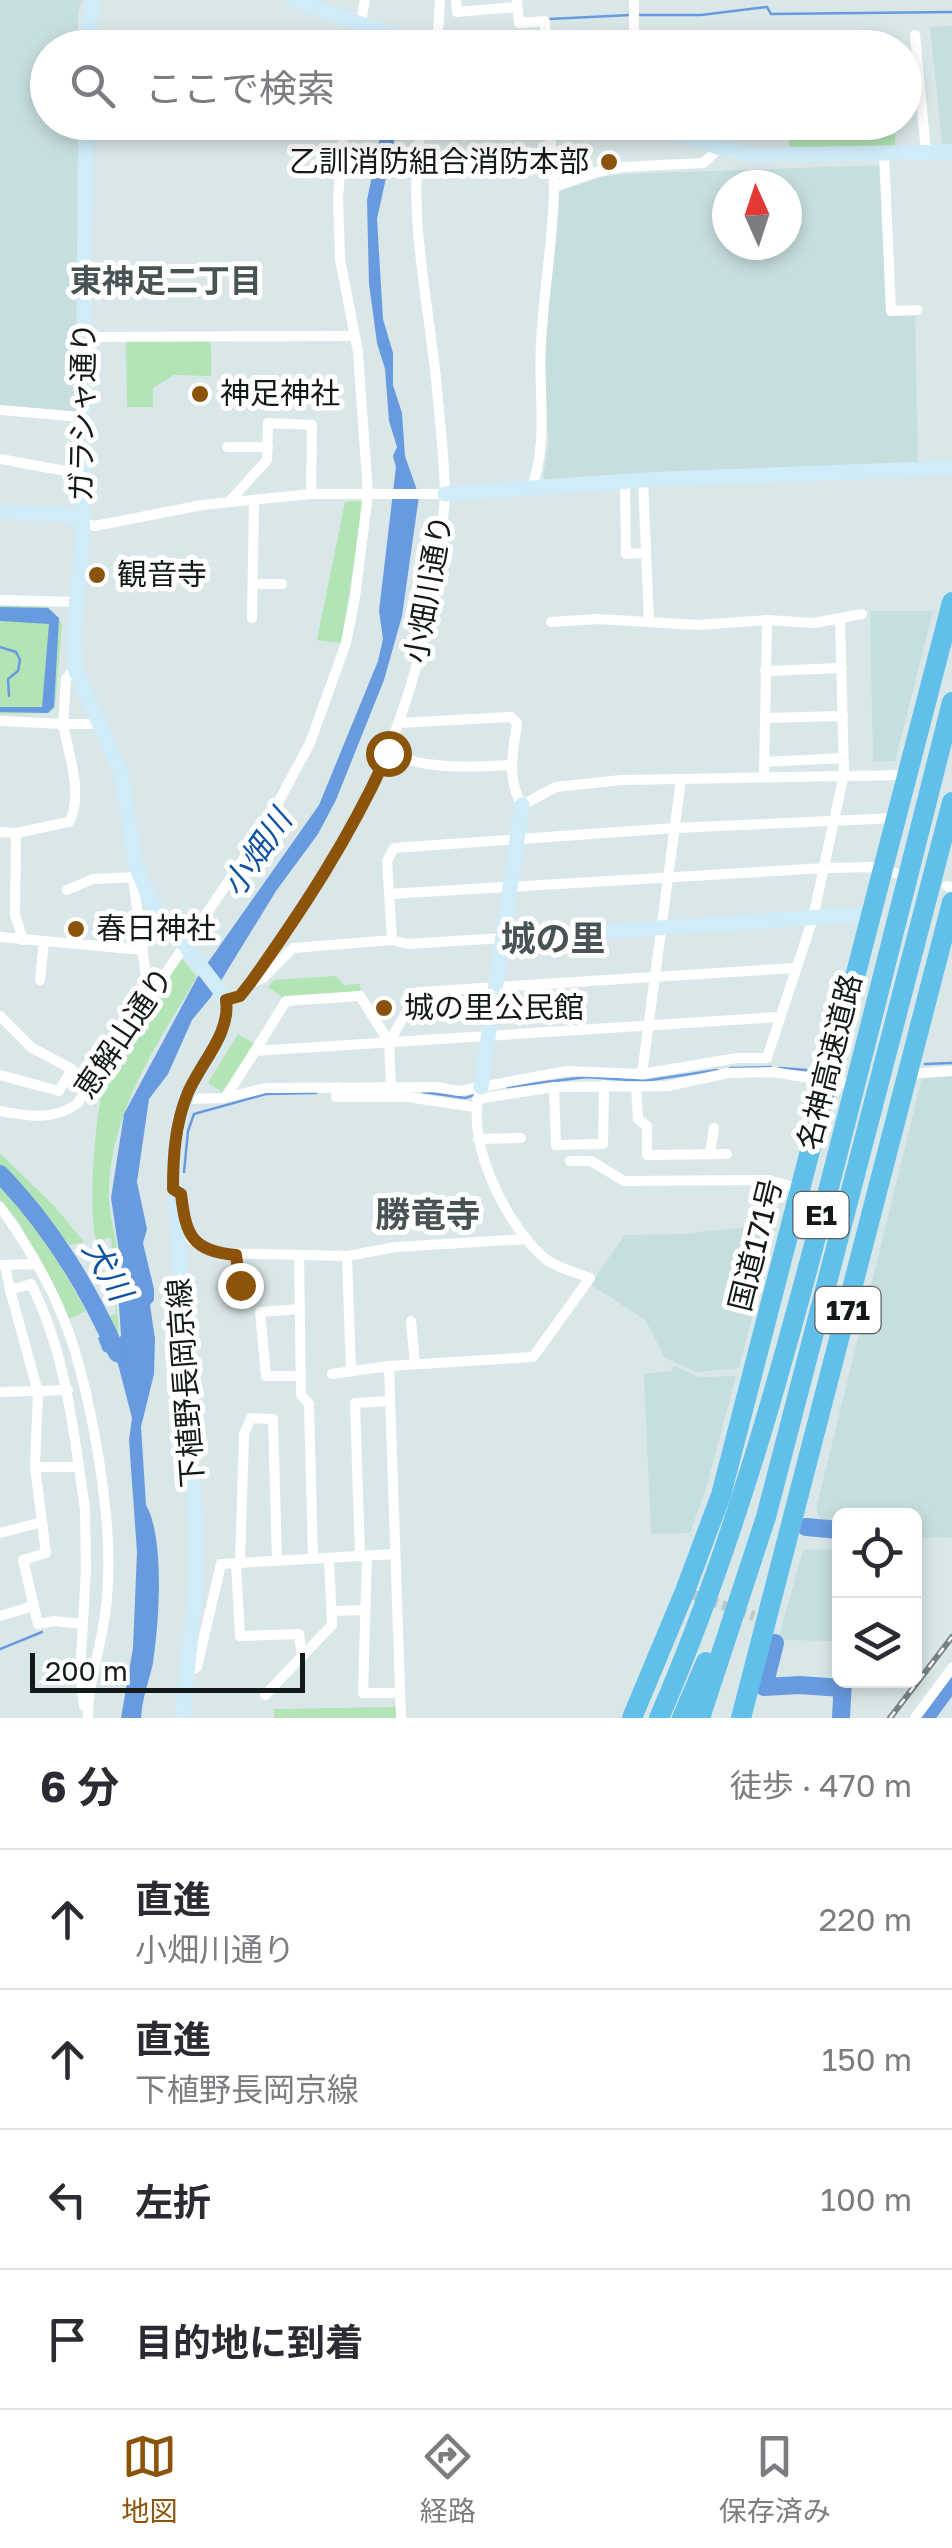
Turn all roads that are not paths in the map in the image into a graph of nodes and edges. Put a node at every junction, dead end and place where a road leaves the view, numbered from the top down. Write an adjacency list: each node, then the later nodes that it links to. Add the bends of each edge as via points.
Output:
1 (93, 0): 8 (main road)
2 (293, 0): 7 (main road)
3 (365, 0): 7 (street)
4 (440, 0): 11 (street)
5 (456, 0): 6 (street, via 457,12)
6 (517, 4): 12 (street, via 519,23 545,21)
7 (363, 25): 9 (street); 10 (main road)
8 (89, 30)
9 (361, 30)
10 (377, 30)
11 (439, 30)
12 (545, 30)
13 (922, 109): 20 (street)
14 (86, 140): 26 (main road, ガラシャ通り)
15 (343, 140): 25 (street, 恵解山通り, via 340,259)
16 (420, 140): 39 (street, 小畑川通り, via 416,239 435,360)
17 (550, 140): 23 (street)
18 (697, 140): 19 (main road)
19 (720, 148): 22 (main road, via 774,156); 23 (street, via 703,163 597,172)
20 (926, 152): 21 (main road); 22 (main road)
21 (952, 152)
22 (884, 154): 24 (street, via 891,311)
23 (554, 187): 36 (street, via 541,339 542,438)
24 (917, 310)
25 (354, 336): 26 (street); 38 (street, 恵解山通り)
26 (83, 337): 28 (main road, ガラシャ通り)
27 (0, 410): 28 (street)
28 (81, 417): 33 (main road, ガラシャ通り)
29 (228, 448): 30 (street)
30 (268, 448): 37 (street, via 268,424 312,424); 41 (street, via 267,460)
31 (0, 460): 33 (street)
32 (952, 468): 34 (main road)
33 (82, 474): 43 (main road, ガラシャ通り)
34 (644, 480): 35 (main road); 44 (street)
35 (625, 482): 36 (main road); 44 (street, via 626,554)
36 (531, 490): 39 (main road)
37 (311, 494): 38 (street); 40 (street)
38 (370, 494): 39 (street); 99 (street, 恵解山通り, via 346,643 310,743 264,829)
39 (439, 494): 64 (street, 小畑川通り, via 422,654)
40 (254, 500): 41 (street); 45 (street)
41 (230, 502): 43 (street, via 95,526)
42 (0, 512): 43 (main road, via 61,514)
43 (82, 522): 48 (main road)
44 (646, 553): 55 (street)
45 (253, 584): 46 (street); 51 (street)
46 (282, 584)
47 (0, 600): 48 (street)
48 (76, 602): 57 (main road)
49 (952, 602): 56 (highway, 国道171号 / 171)
50 (862, 614): 52 (street)
51 (252, 618)
52 (840, 618): 53 (street); 58 (street)
53 (766, 620): 55 (street); 59 (street)
54 (550, 622): 55 (street)
55 (649, 622)
56 (945, 658): 72 (highway, 国道171号 / 171)
57 (75, 668): 65 (street, via 66,679); 66 (main road)
58 (842, 668): 59 (street); 61 (street)
59 (765, 671): 62 (street)
60 (952, 702): 181 (highway, 名神高速道路 / E1, via 773,1391)
61 (842, 716): 62 (street); 68 (street)
62 (765, 718): 69 (street)
63 (0, 722): 65 (street)
64 (399, 723): 67 (street, 小畑川通り); 70 (street, via 511,718 517,723)
65 (63, 724): 66 (street); 81 (street, via 73,817 64,825)
66 (100, 724): 85 (main road, via 123,780)
67 (388, 753): 70 (street, via 465,768); 105 (street, 小畑川通り, via 338,854)
68 (844, 758): 69 (street); 71 (street)
69 (764, 762): 73 (street)
70 (511, 764): 76 (street)
71 (844, 774): 72 (street); 73 (street); 78 (street)
72 (908, 775): 77 (highway, 国道171号 / 171)
73 (764, 776): 74 (street)
74 (681, 780): 76 (street, via 556,787); 79 (street)
75 (952, 802): 145 (highway, 名神高速道路 / E1)
76 (522, 805): 82 (main road)
77 (896, 818): 78 (street); 84 (highway, 国道171号 / 171)
78 (835, 819): 79 (street); 83 (street)
79 (675, 828): 82 (street); 86 (street)
80 (0, 832): 81 (street)
81 (16, 833): 96 (street, via 15,915)
82 (516, 841): 87 (main road); 90 (street, via 394,848 387,861)
83 (825, 868): 84 (street); 86 (street); 92 (street)
84 (891, 872): 91 (highway, 国道171号 / 171)
85 (136, 877): 88 (street, via 93,878); 99 (main road); 100 (street)
86 (668, 877): 87 (street); 93 (street)
87 (510, 888): 90 (street); 95 (main road)
88 (67, 890)
89 (950, 892): 116 (highway, 171)
90 (389, 894): 97 (street)
91 (871, 914): 92 (main road); 118 (highway, 国道171号 / 171)
92 (813, 918): 93 (main road); 101 (street)
93 (662, 928): 95 (main road); 102 (street)
94 (0, 937): 96 (street)
95 (503, 938): 97 (street); 106 (main road)
96 (23, 940): 98 (street)
97 (392, 940): 105 (street, via 294,948)
98 (44, 942): 100 (street); 104 (street)
99 (186, 947): 107 (main road); 127 (street, 恵解山通り, via 77,1104 48,1116)
100 (142, 950): 103 (street)
101 (795, 968): 102 (street); 109 (street)
102 (655, 975): 106 (street); 110 (street)
103 (146, 976)
104 (40, 980)
105 (251, 982): 107 (street, 小畑川通り)
106 (496, 987): 111 (main road); 112 (street, via 418,992)
107 (226, 1000): 126 (main road, 下植野長岡京線, via 222,1032)
108 (0, 1016): 117 (street, via 32,1048 72,1069 59,1091)
109 (778, 1017): 110 (street); 115 (street, via 768,1058)
110 (648, 1024): 111 (street); 115 (street)
111 (489, 1036): 112 (street); 125 (main road)
112 (389, 1042): 113 (street); 113 (street, via 360,996 286,1001); 120 (street)
113 (256, 1050): 124 (street)
114 (952, 1071): 116 (street)
115 (642, 1074): 125 (street, via 568,1071)
116 (908, 1074): 184 (highway, 171, via 761,1618)
117 (0, 1075)
118 (839, 1083): 123 (street, via 774,1072 728,1073); 135 (highway, 国道171号 / 171)
119 (604, 1085): 122 (street); 122 (street, via 604,1144 556,1145); 123 (street)
120 (391, 1086): 121 (street); 125 (street, via 436,1087)
121 (336, 1087): 124 (street, via 266,1088); 125 (street, via 336,1097)
122 (554, 1087): 125 (street)
123 (636, 1088): 131 (street, via 647,1154)
124 (225, 1098): 126 (street)
125 (478, 1098): 130 (street)
126 (185, 1099): 134 (main road, 下植野長岡京線)
127 (0, 1111)
128 (714, 1128): 131 (street)
129 (522, 1138): 130 (street)
130 (478, 1140): 137 (street)
131 (710, 1154): 132 (street)
132 (728, 1154)
133 (570, 1161): 135 (street, via 591,1161 624,1181 768,1180)
134 (173, 1189): 138 (street, via 181,1194 191,1240); 174 (main road, 下植野長岡京線, via 196,1532)
135 (801, 1189): 180 (highway, 国道171号 / 171, via 765,1370 690,1593)
136 (0, 1207): 142 (street)
137 (527, 1239): 140 (street); 148 (street, via 544,1259 590,1278 534,1356)
138 (236, 1255): 139 (street); 143 (street)
139 (299, 1256): 140 (street); 146 (street)
140 (346, 1256): 150 (street)
141 (2, 1264): 142 (street); 144 (street)
142 (36, 1264): 178 (street, via 73,1340 105,1494 108,1597)
143 (240, 1285)
144 (10, 1290): 153 (street, via 32,1284); 155 (street)
145 (823, 1304): 182 (highway, 名神高速道路 / E1, via 763,1503); 183 (highway, 名神高速道路 / E1, via 762,1532)
146 (300, 1310): 152 (street); 152 (street, via 260,1312 266,1376)
147 (410, 1321): 148 (street)
148 (415, 1364): 149 (street)
149 (388, 1366): 150 (street); 156 (street)
150 (351, 1371): 151 (street)
151 (332, 1374)
152 (301, 1376): 164 (street, via 309,1404)
153 (68, 1390): 155 (street); 158 (street)
154 (0, 1392): 155 (street)
155 (38, 1392): 157 (street)
156 (390, 1401): 161 (street); 162 (street, via 355,1403)
157 (36, 1467): 158 (street); 159 (street)
158 (79, 1467): 171 (street, via 85,1509)
159 (42, 1522): 160 (street); 167 (street, via 46,1553 24,1560)
160 (0, 1534)
161 (395, 1554): 162 (street); 175 (street)
162 (363, 1556): 163 (street); 169 (street)
163 (329, 1558): 164 (street); 168 (street)
164 (313, 1559): 165 (street)
165 (277, 1561): 166 (street); 166 (street, via 273,1419 251,1418 244,1434)
166 (238, 1563): 172 (street, via 240,1636 299,1634); 174 (street, via 221,1564 196,1667)
167 (34, 1606): 170 (street); 171 (street, via 38,1624)
168 (332, 1610): 169 (street); 172 (street, via 332,1625)
169 (366, 1610): 175 (street, via 363,1693)
170 (0, 1616)
171 (82, 1624): 178 (street, via 80,1674)
172 (302, 1657): 176 (street)
173 (952, 1668): 185 (street)
174 (188, 1672): 179 (main road, 下植野長岡京線)
175 (400, 1692): 177 (street)
176 (265, 1696)
177 (400, 1712)
178 (88, 1715)
179 (182, 1718)
180 (632, 1718)
181 (658, 1718)
182 (682, 1718)
183 (700, 1718)
184 (741, 1718)
185 (915, 1718)

